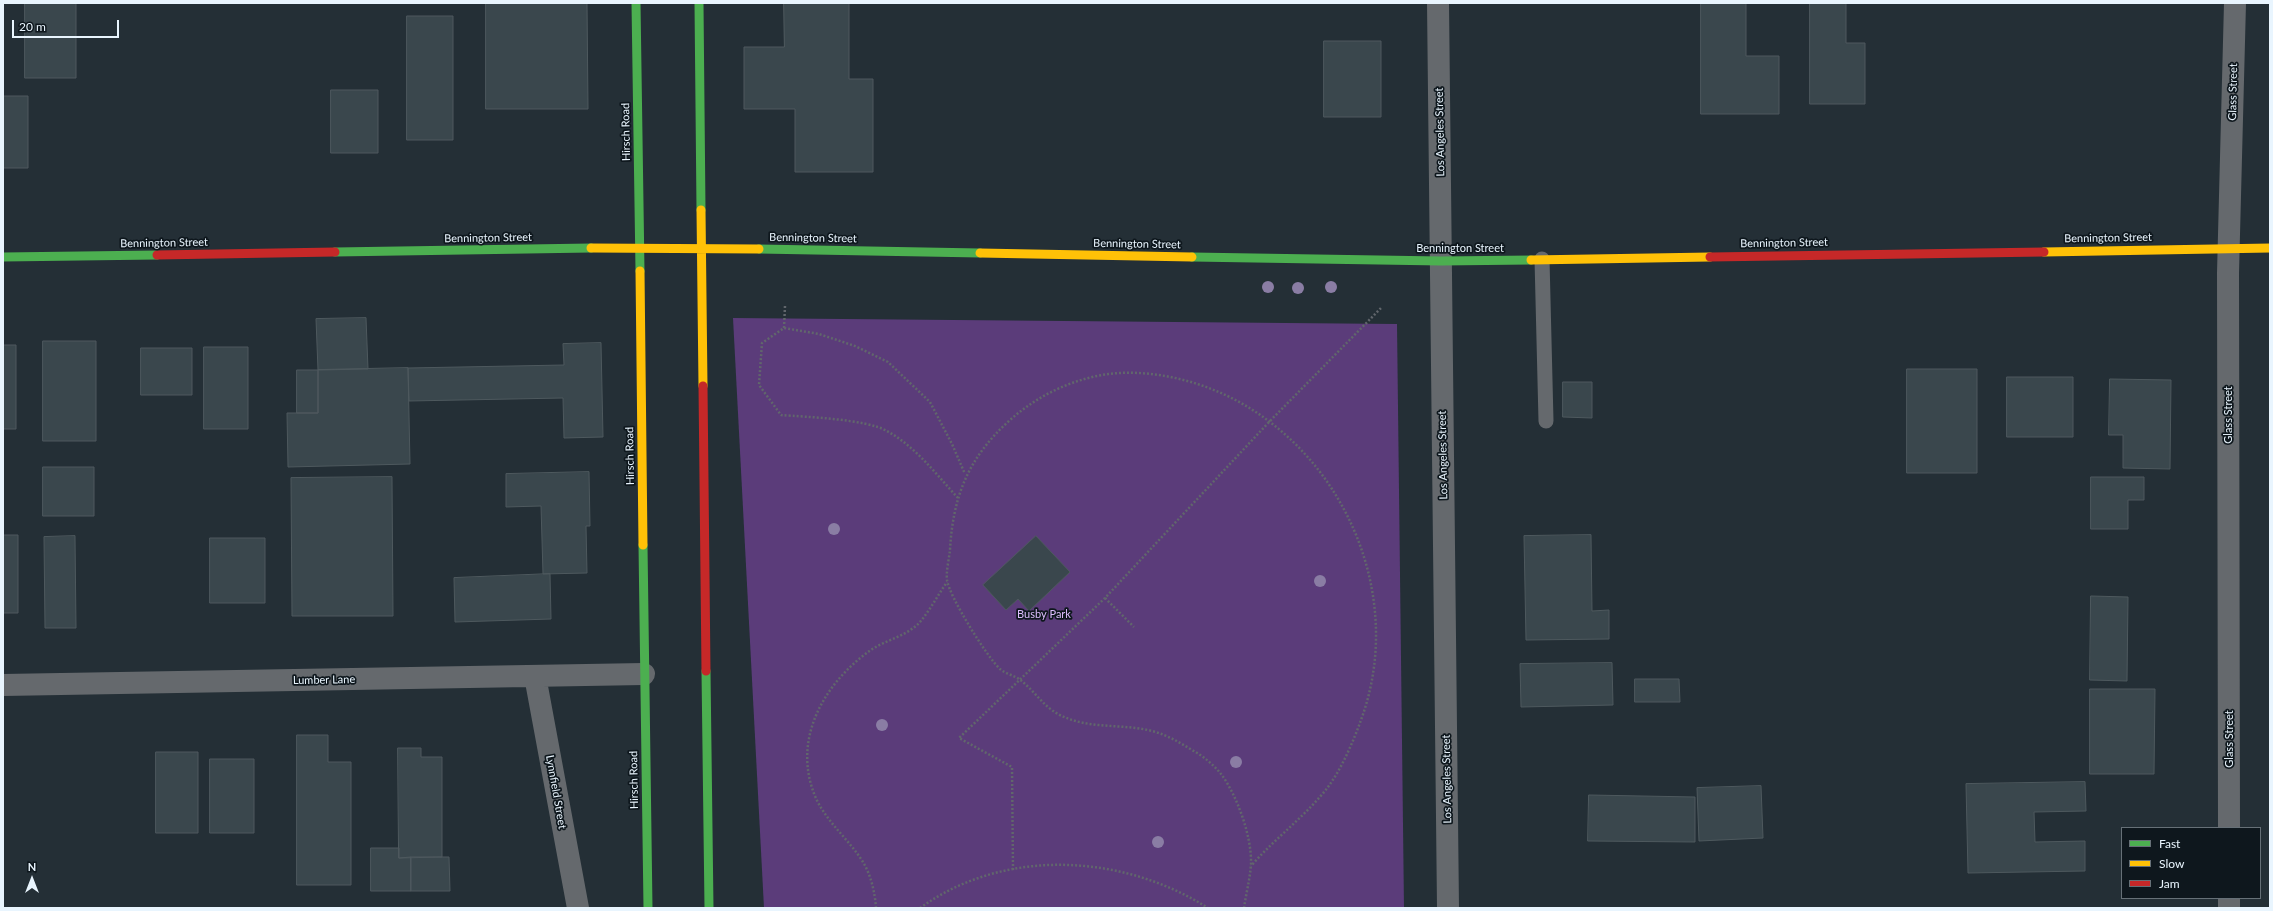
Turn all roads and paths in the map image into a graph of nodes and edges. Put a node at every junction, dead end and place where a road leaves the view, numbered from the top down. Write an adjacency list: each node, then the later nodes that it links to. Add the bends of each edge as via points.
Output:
1 (636, 3): 5 (street, Hirsch Road)
2 (699, 3): 6 (street)
3 (1438, 3): 11 (street, Los Angeles Street)
4 (2235, 3): 7 (street, Glass Street)
5 (640, 247): 6 (street, Bennington Street); 9 (street, Bennington Street); 22 (street, Hirsch Road)
6 (702, 248): 11 (street, Bennington Street); 31 (street)
7 (2229, 248): 8 (street, Bennington Street); 10 (street, Bennington Street); 26 (street, Glass Street)
8 (2270, 248)
9 (3, 257)
10 (1542, 259): 11 (street, Bennington Street); 16 (lane)
11 (1441, 261): 36 (street, Los Angeles Street)
12 (785, 306): 14 (path)
13 (1382, 307): 15 (path)
14 (784, 328): 17 (path, via 855,346 888,362 930,402); 18 (path, via 762,342 759,385 781,415 853,422 886,430 920,455)
15 (1270, 421): 17 (path, via 1237,400 1195,382 1137,373 1093,376 1040,397 1024,408 996,433); 20 (path); 27 (path, via 1295,443 1314,465 1354,529 1371,581 1376,644 1371,685 1361,719 1331,784 1306,813 1274,840)
16 (1546, 421)
17 (965, 474): 18 (path)
18 (958, 498): 19 (path, via 950,535)
19 (947, 582): 24 (path, via 981,645 1003,672); 32 (path, via 920,622 906,633 868,651 839,676 823,700 812,725 807,753 810,780 815,795 828,820 863,862 871,881)
20 (1105, 598): 21 (path); 24 (path)
21 (1134, 627)
22 (644, 674): 23 (street, Lumber Lane); 30 (street, Hirsch Road)
23 (535, 676): 25 (street, Lumber Lane); 29 (street, Lynnfield Street)
24 (1018, 679): 27 (path, via 1056,714 1088,724 1150,730 1174,739 1204,757 1221,774 1236,801 1245,826); 28 (path, via 959,738 1012,767)
25 (3, 685)
26 (2229, 827)
27 (1251, 866): 35 (path)
28 (1013, 870): 33 (path, via 963,885); 34 (path, via 1076,864 1114,869 1152,879)
29 (578, 908)
30 (648, 908)
31 (709, 908)
32 (876, 908)
33 (920, 908)
34 (1208, 908)
35 (1244, 908)
36 (1448, 908)

